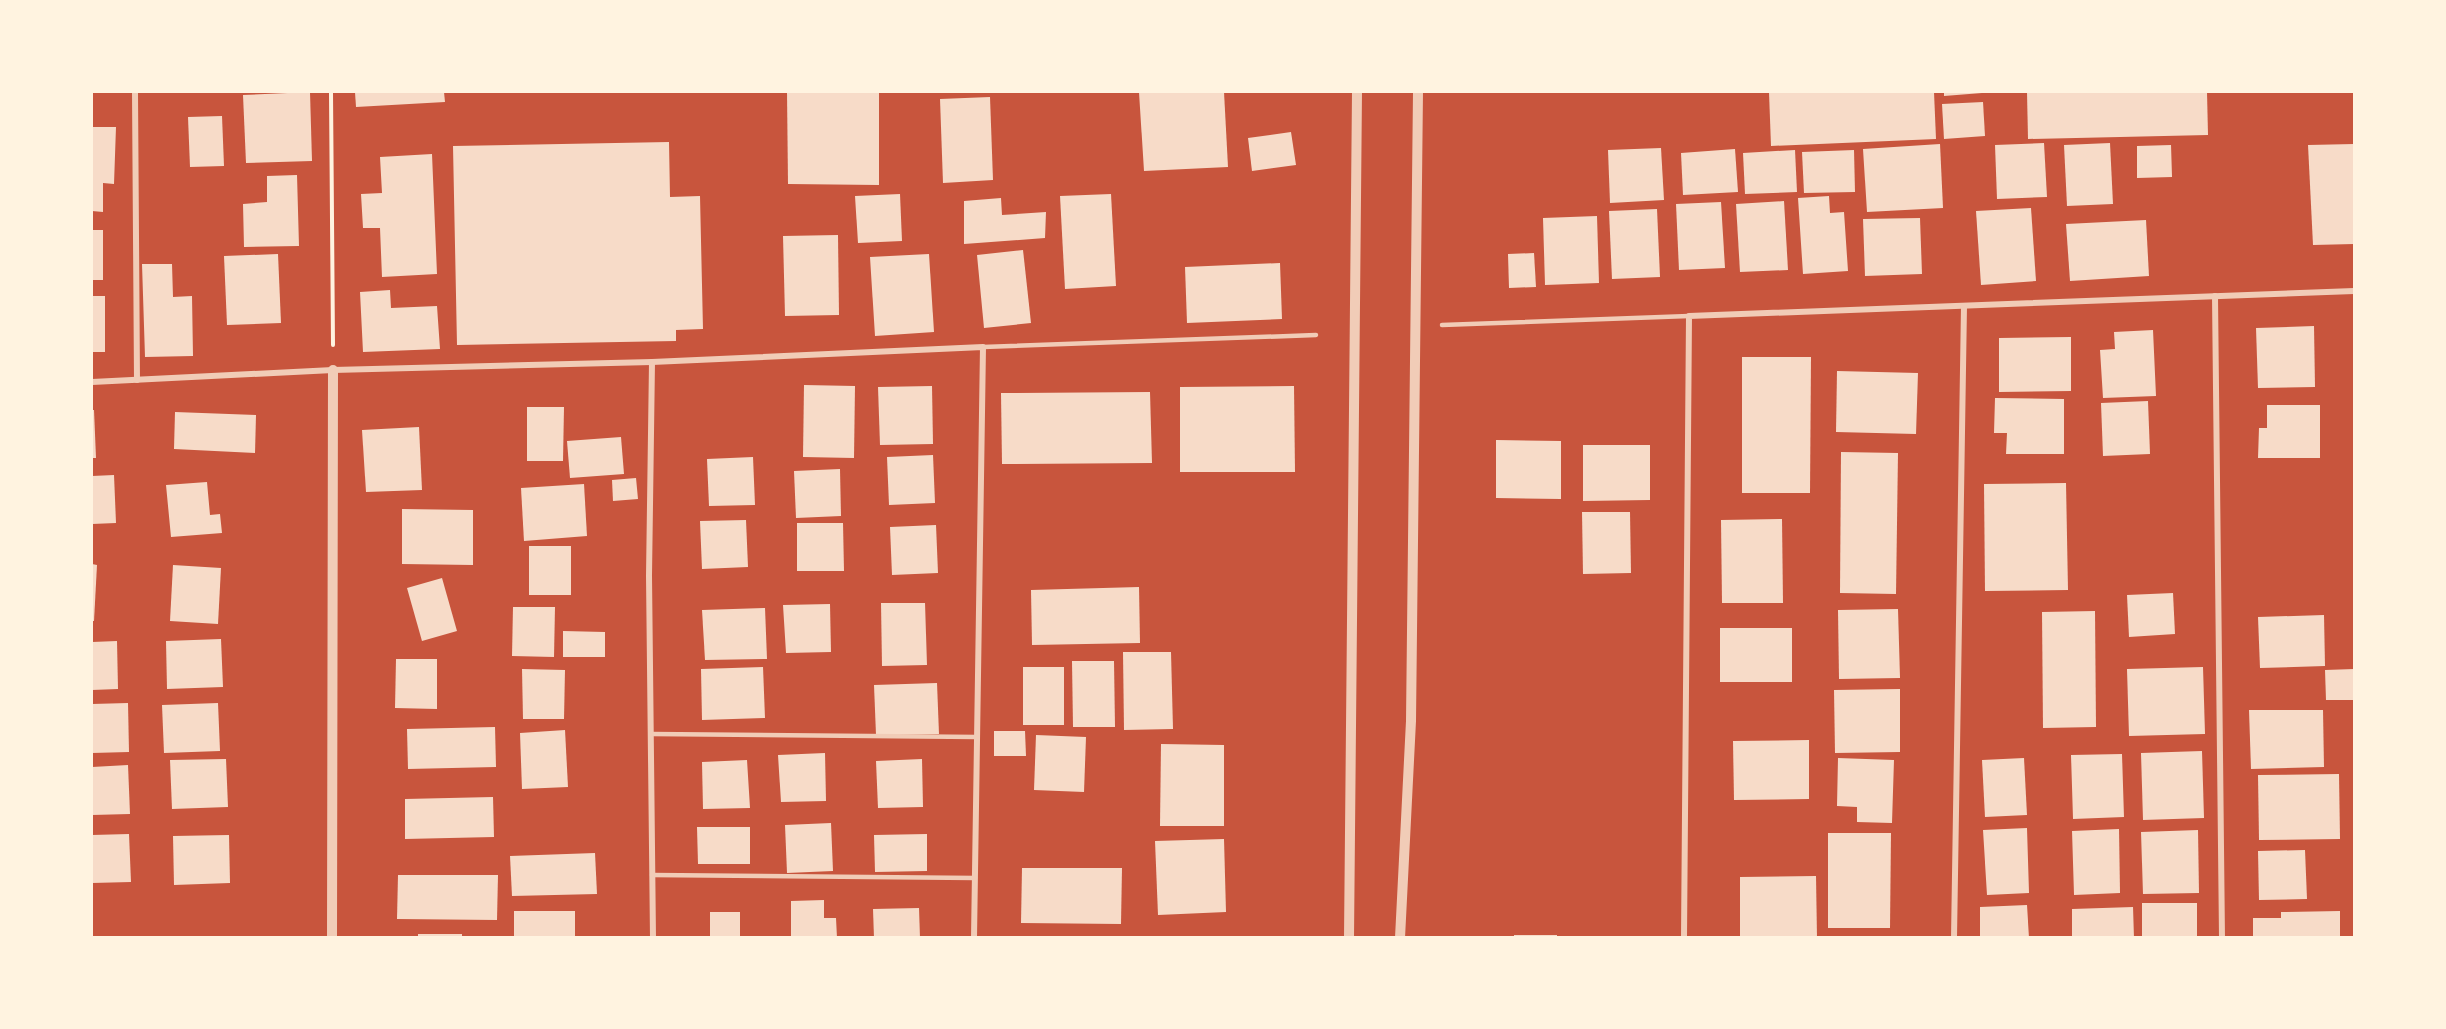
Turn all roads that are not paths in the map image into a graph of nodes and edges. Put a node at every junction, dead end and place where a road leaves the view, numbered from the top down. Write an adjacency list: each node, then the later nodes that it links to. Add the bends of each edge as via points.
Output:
1 (135, 92): 13 (street)
2 (1357, 92): 22 (street)
3 (1418, 92): 23 (street, via 1411,721)
4 (2355, 291): 5 (street)
5 (2215, 296): 6 (street); 26 (street)
6 (1964, 306): 7 (street); 25 (street)
7 (1689, 316): 8 (lane); 24 (street)
8 (1442, 326)
9 (1316, 335): 10 (lane)
10 (983, 347): 11 (street); 16 (street)
11 (652, 363): 12 (street); 15 (street)
12 (333, 370): 13 (street); 19 (street)
13 (137, 380): 14 (street)
14 (92, 382)
15 (651, 734): 16 (lane); 17 (street)
16 (977, 737): 18 (street)
17 (652, 875): 18 (lane); 20 (street)
18 (975, 878): 21 (street)
19 (332, 938)
20 (652, 938)
21 (974, 938)
22 (1349, 938)
23 (1400, 938)
24 (1684, 938)
25 (1954, 938)
26 (2222, 938)

